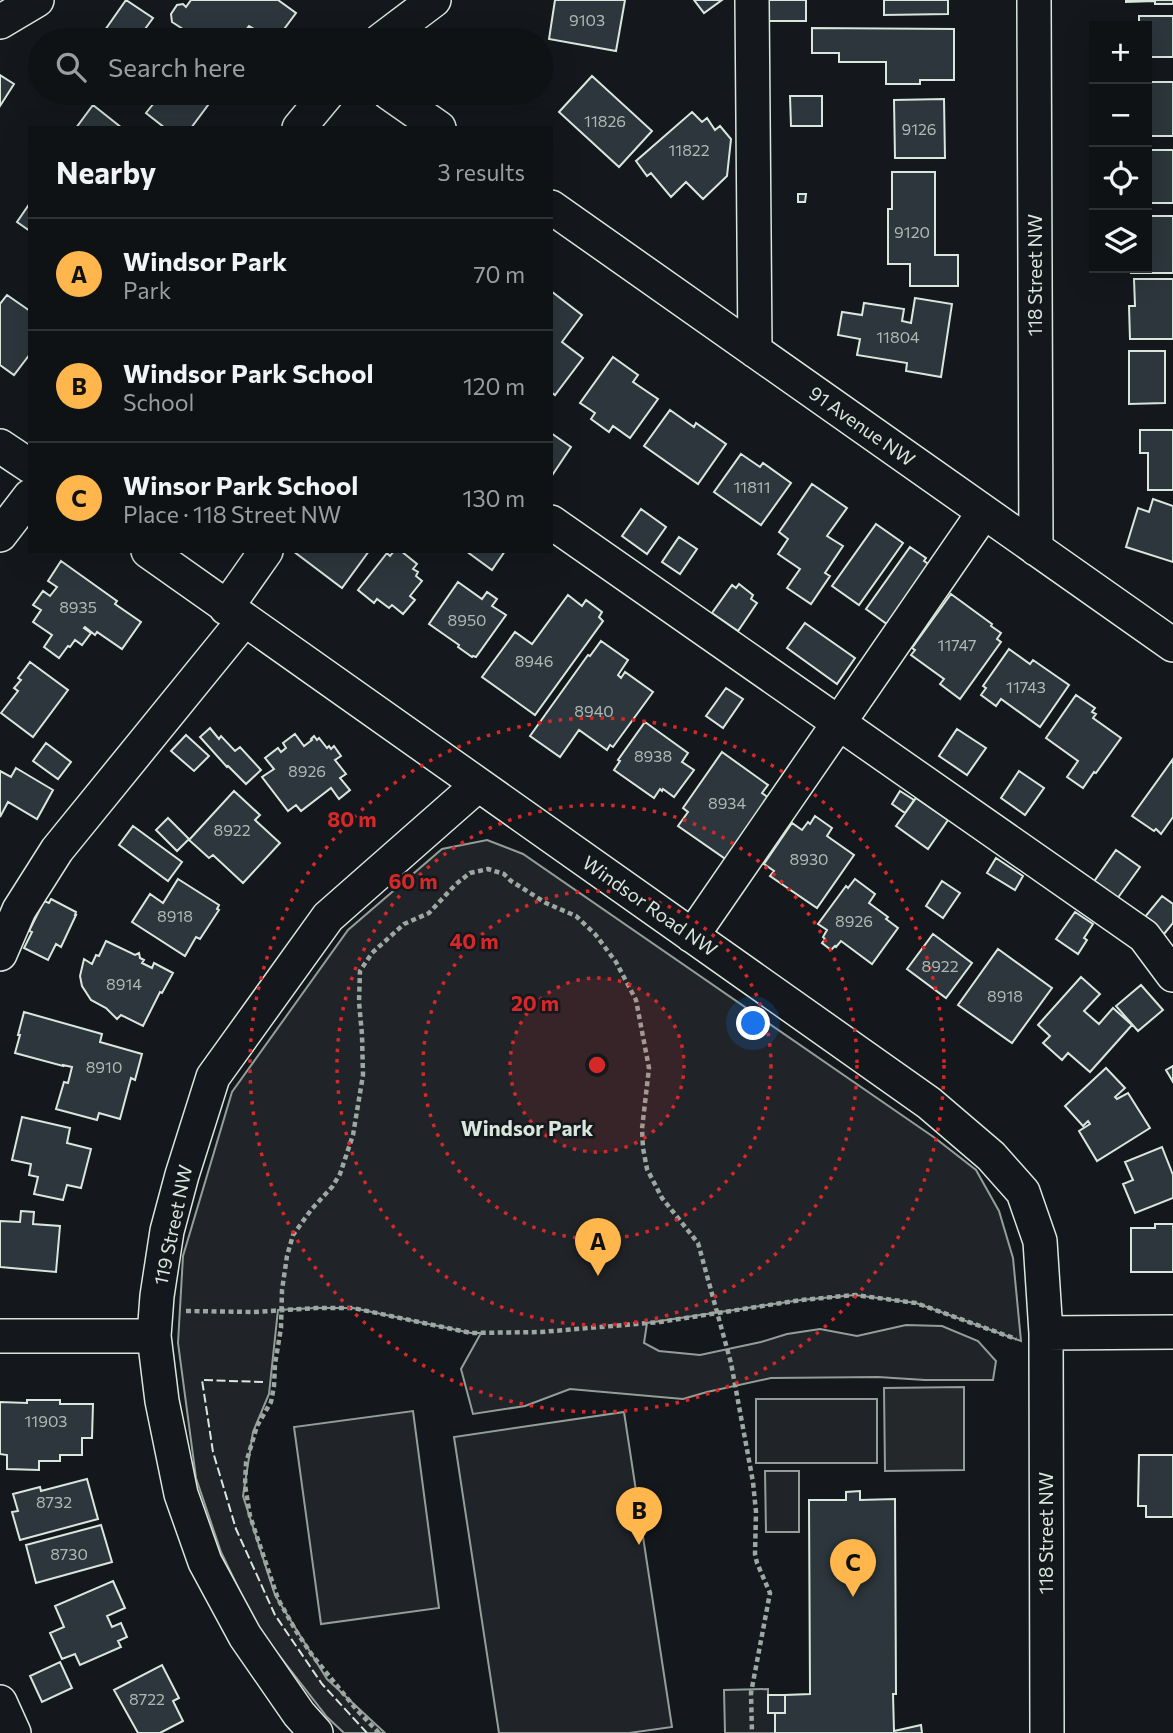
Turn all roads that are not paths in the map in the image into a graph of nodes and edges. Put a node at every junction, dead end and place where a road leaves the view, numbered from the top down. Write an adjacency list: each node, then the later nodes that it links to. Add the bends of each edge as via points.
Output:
1 (37, 0): 5 (street)
2 (434, 0): 6 (street)
3 (752, 0): 12 (street)
4 (1034, 0): 19 (street, 118 Street NW)
5 (0, 22)
6 (397, 28)
7 (318, 105): 9 (street)
8 (406, 105): 10 (street)
9 (301, 126)
10 (436, 126)
11 (553, 208): 12 (street, 91 Avenue NW)
12 (755, 351): 16 (street, 91 Avenue NW)
13 (0, 446): 14 (street)
14 (28, 465)
15 (28, 499): 18 (street)
16 (984, 512): 19 (street, 91 Avenue NW); 24 (street)
17 (553, 524): 24 (street)
18 (0, 535)
19 (1036, 549): 23 (street, 91 Avenue NW)
20 (151, 553): 22 (street, Windsor Road NW)
21 (265, 553): 22 (street)
22 (235, 614): 25 (street, Windsor Road NW); 27 (street, via 57,850 19,910)
23 (1173, 645)
24 (839, 723): 26 (street); 28 (street, via 1144,936)
25 (478, 785): 26 (street, Windsor Road NW); 32 (street, 119 Street NW, via 328,917 213,1077 167,1231)
26 (692, 936): 30 (street, Windsor Road NW, via 929,1103 991,1156 1023,1192 1040,1241)
27 (0, 954)
28 (1173, 975)
29 (1173, 1332): 30 (street)
30 (1046, 1333): 36 (street, 118 Street NW)
31 (0, 1336): 32 (street)
32 (153, 1336): 35 (street, 119 Street NW, via 181,1494 205,1562 244,1636)
33 (0, 1702): 34 (street)
34 (15, 1733)
35 (316, 1733)
36 (1047, 1733)

